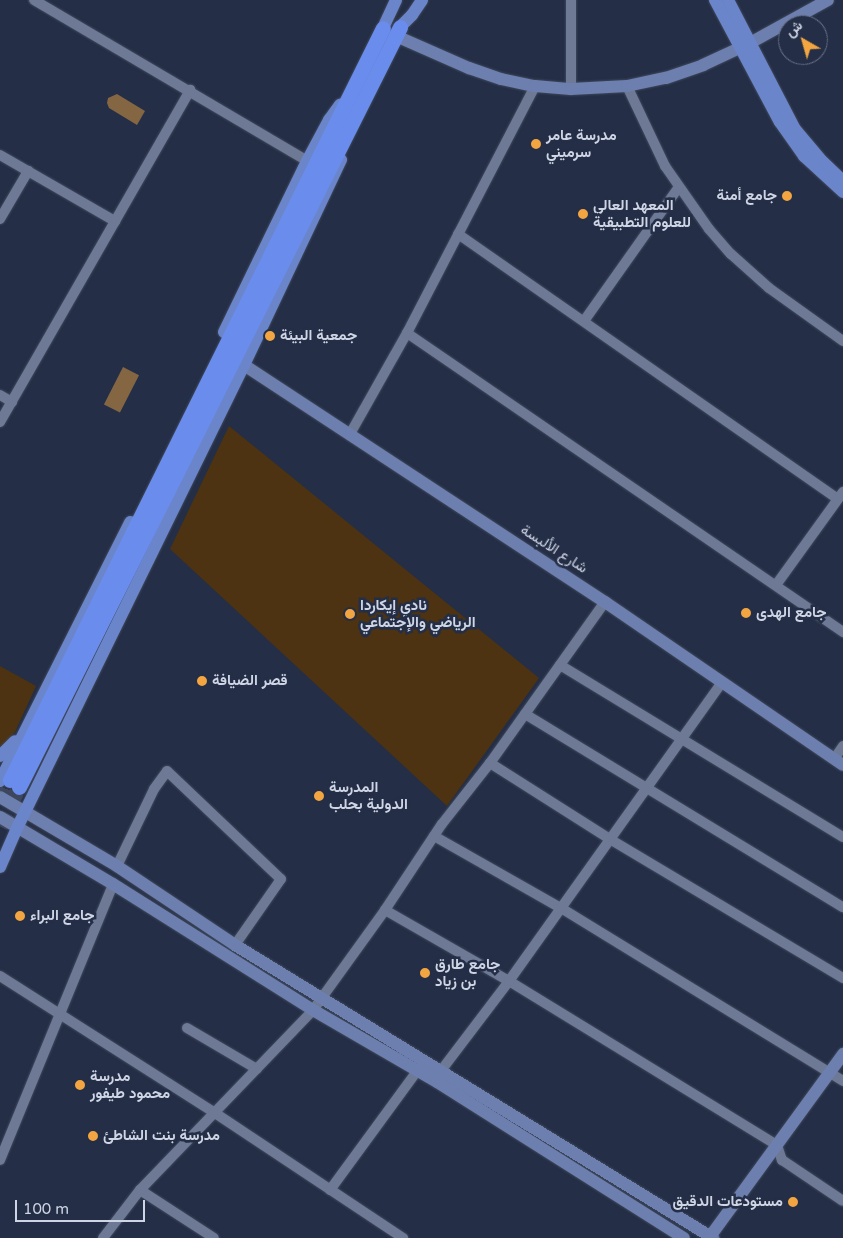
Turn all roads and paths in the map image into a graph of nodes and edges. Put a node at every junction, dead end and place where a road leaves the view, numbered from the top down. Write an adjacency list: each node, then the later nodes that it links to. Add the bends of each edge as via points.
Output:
1 (34, 0): 15 (street)
2 (386, 0): 10 (main road)
3 (396, 0): 10 (main road)
4 (411, 0): 10 (main road)
5 (422, 0): 10 (main road, via 412,15)
6 (571, 0): 14 (street)
7 (716, 0): 11 (main road)
8 (728, 0): 11 (main road)
9 (828, 0): 11 (street)
10 (393, 30): 12 (street, via 469,68); 16 (highway)
11 (745, 45): 13 (street, via 666,78); 20 (main road, via 795,130); 22 (main road, via 780,122 804,156)
12 (535, 86): 14 (street); 25 (street)
13 (627, 86): 14 (street); 21 (street, via 656,149)
14 (571, 89)
15 (190, 90): 18 (street); 24 (street)
16 (358, 95): 18 (main road, via 339,105); 29 (main road, via 358,125); 47 (highway)
17 (0, 155): 19 (street)
18 (307, 161): 41 (main road)
19 (28, 171): 23 (street); 24 (street)
20 (843, 182)
21 (679, 187): 26 (street); 28 (street, via 731,254 769,288)
22 (843, 192)
23 (0, 219)
24 (116, 221): 31 (street)
25 (458, 234): 26 (street); 27 (street)
26 (584, 322): 34 (street)
27 (407, 333): 33 (street); 35 (street)
28 (843, 341)
29 (244, 365): 33 (street, شارع الألبسة); 50 (main road)
30 (0, 395): 31 (street)
31 (12, 402): 32 (street)
32 (0, 422)
33 (350, 434): 36 (street, شارع الألبسة)
34 (841, 495): 35 (street)
35 (776, 584): 37 (street)
36 (605, 602): 38 (street); 39 (street, شارع الألبسة)
37 (843, 632)
38 (560, 665): 40 (street); 42 (street)
39 (722, 682): 42 (street); 45 (street, شارع الألبسة)
40 (525, 714): 46 (street); 48 (street)
41 (28, 726): 44 (main road); 47 (main road)
42 (680, 740): 48 (street); 54 (street)
43 (843, 746): 45 (street)
44 (0, 756)
45 (838, 762)
46 (490, 763): 53 (street); 55 (street)
47 (10, 783)
48 (646, 788): 55 (street); 59 (street)
49 (0, 797): 50 (street)
50 (24, 812): 52 (main road); 56 (street)
51 (0, 818): 52 (street)
52 (16, 828): 57 (main road); 58 (street)
53 (434, 836): 60 (street); 61 (street)
54 (843, 837)
55 (608, 838): 60 (street); 64 (street)
56 (117, 866): 62 (street); 62 (street, via 154,789 167,772 281,879)
57 (0, 867)
58 (113, 884): 67 (street); 68 (street)
59 (843, 907)
60 (560, 908): 65 (street); 74 (street)
61 (385, 910): 65 (street); 66 (street)
62 (235, 945): 66 (street)
63 (0, 976): 68 (street)
64 (843, 978)
65 (509, 981): 73 (street); 77 (street)
66 (322, 998): 67 (street); 73 (street)
67 (313, 1010): 71 (street); 72 (street)
68 (61, 1013): 76 (street); 78 (street)
69 (188, 1028): 71 (street)
70 (843, 1054): 74 (street)
71 (257, 1069): 76 (street)
72 (417, 1071): 80 (street); 86 (street)
73 (440, 1072): 82 (street)
74 (829, 1073): 75 (street); 77 (street)
75 (843, 1082)
76 (214, 1113): 79 (street); 80 (street)
77 (776, 1145): 81 (street, via 782,1160); 82 (street)
78 (0, 1160)
79 (140, 1190): 83 (street); 84 (street)
80 (330, 1190): 85 (street)
81 (843, 1201)
82 (710, 1237)
83 (103, 1238)
84 (214, 1238)
85 (403, 1238)
86 (684, 1238)

